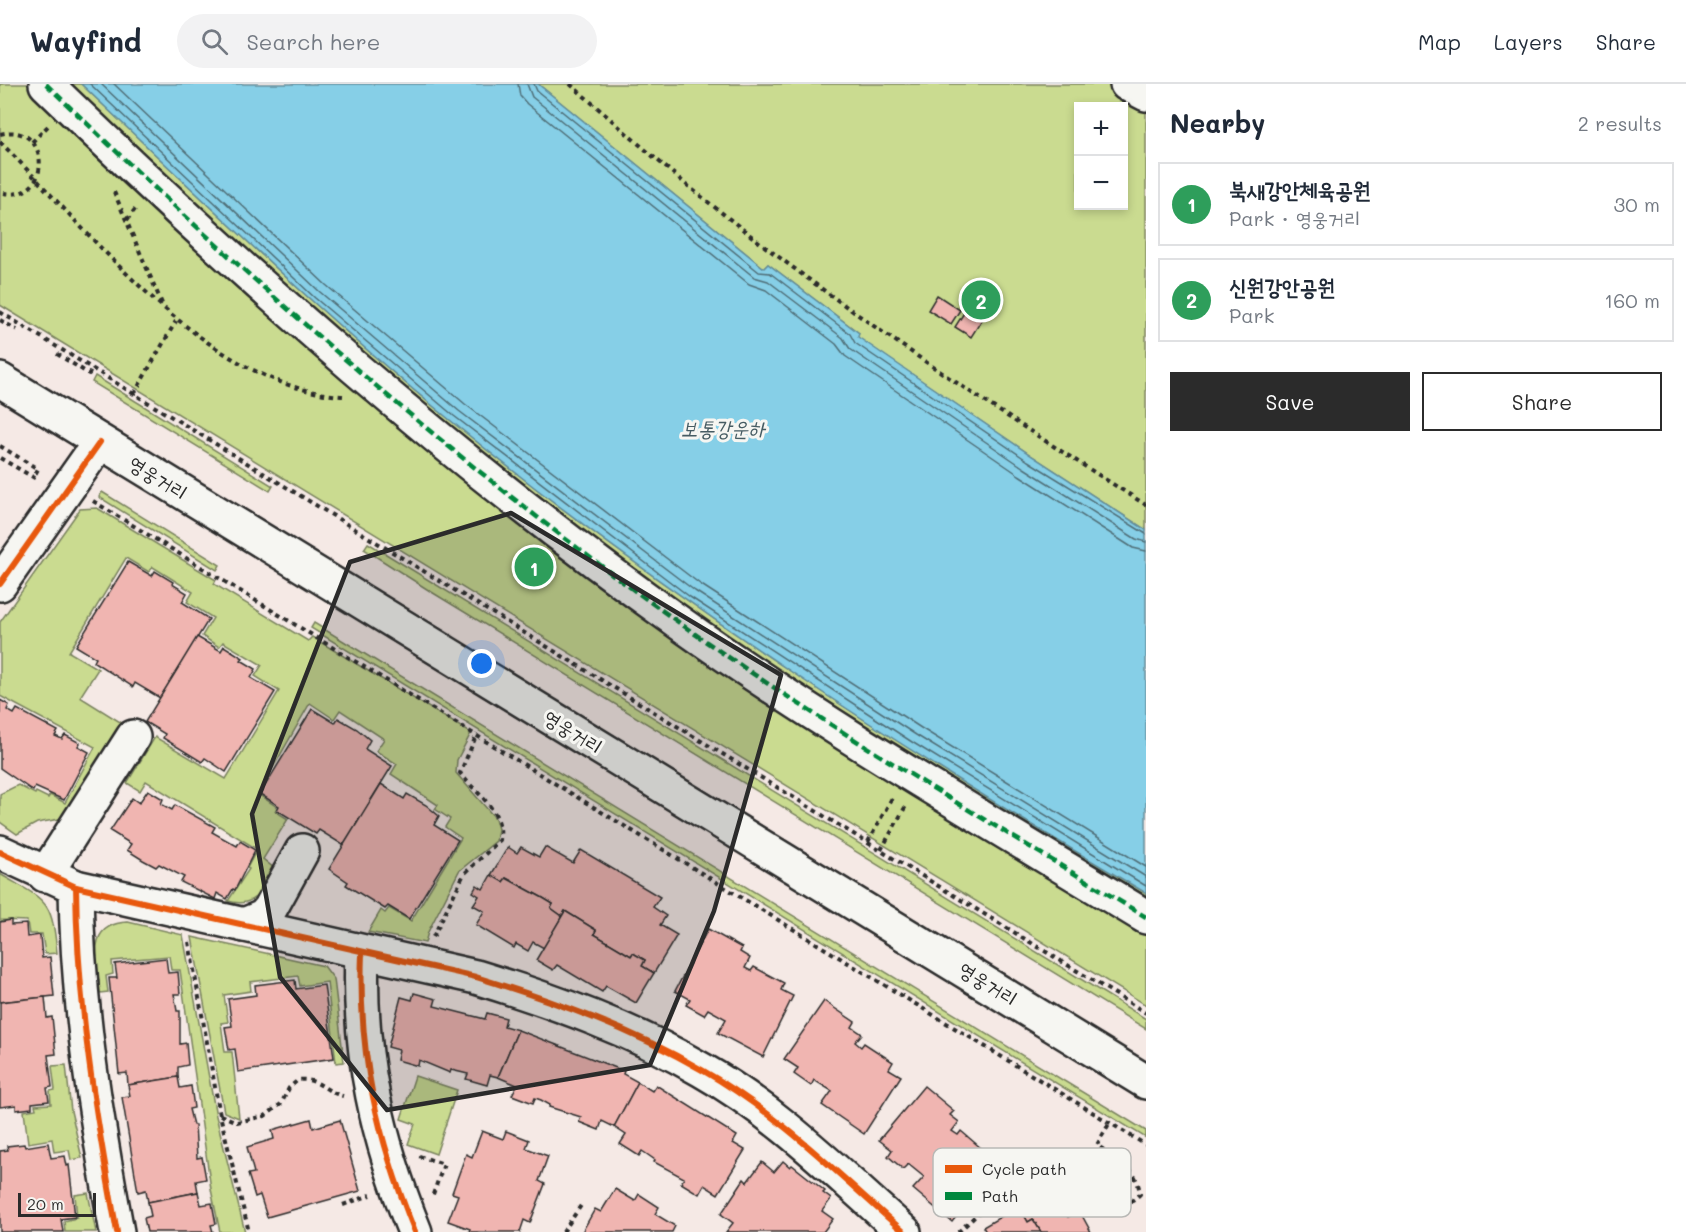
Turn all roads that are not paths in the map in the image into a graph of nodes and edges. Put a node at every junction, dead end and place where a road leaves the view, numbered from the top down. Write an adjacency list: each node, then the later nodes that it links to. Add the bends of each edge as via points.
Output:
1 (46, 84): 10 (street, via 220,248 386,396 530,510 742,666)
2 (0, 380): 3 (street, 영웅거리)
3 (100, 442): 4 (street); 13 (street, 영웅거리)
4 (0, 584)
5 (133, 737): 8 (street)
6 (302, 851): 11 (street, via 270,909 263,917)
7 (0, 852): 8 (street)
8 (45, 875): 9 (street)
9 (76, 887): 11 (street); 15 (street, via 77,951 99,1127)
10 (1146, 917)
11 (244, 925): 12 (street)
12 (362, 953): 14 (street, via 360,1006 373,1096 393,1178); 16 (street, via 426,964 536,996 648,1041 704,1071 806,1143)
13 (1146, 1082)
14 (422, 1220)
15 (117, 1232)
16 (904, 1232)

